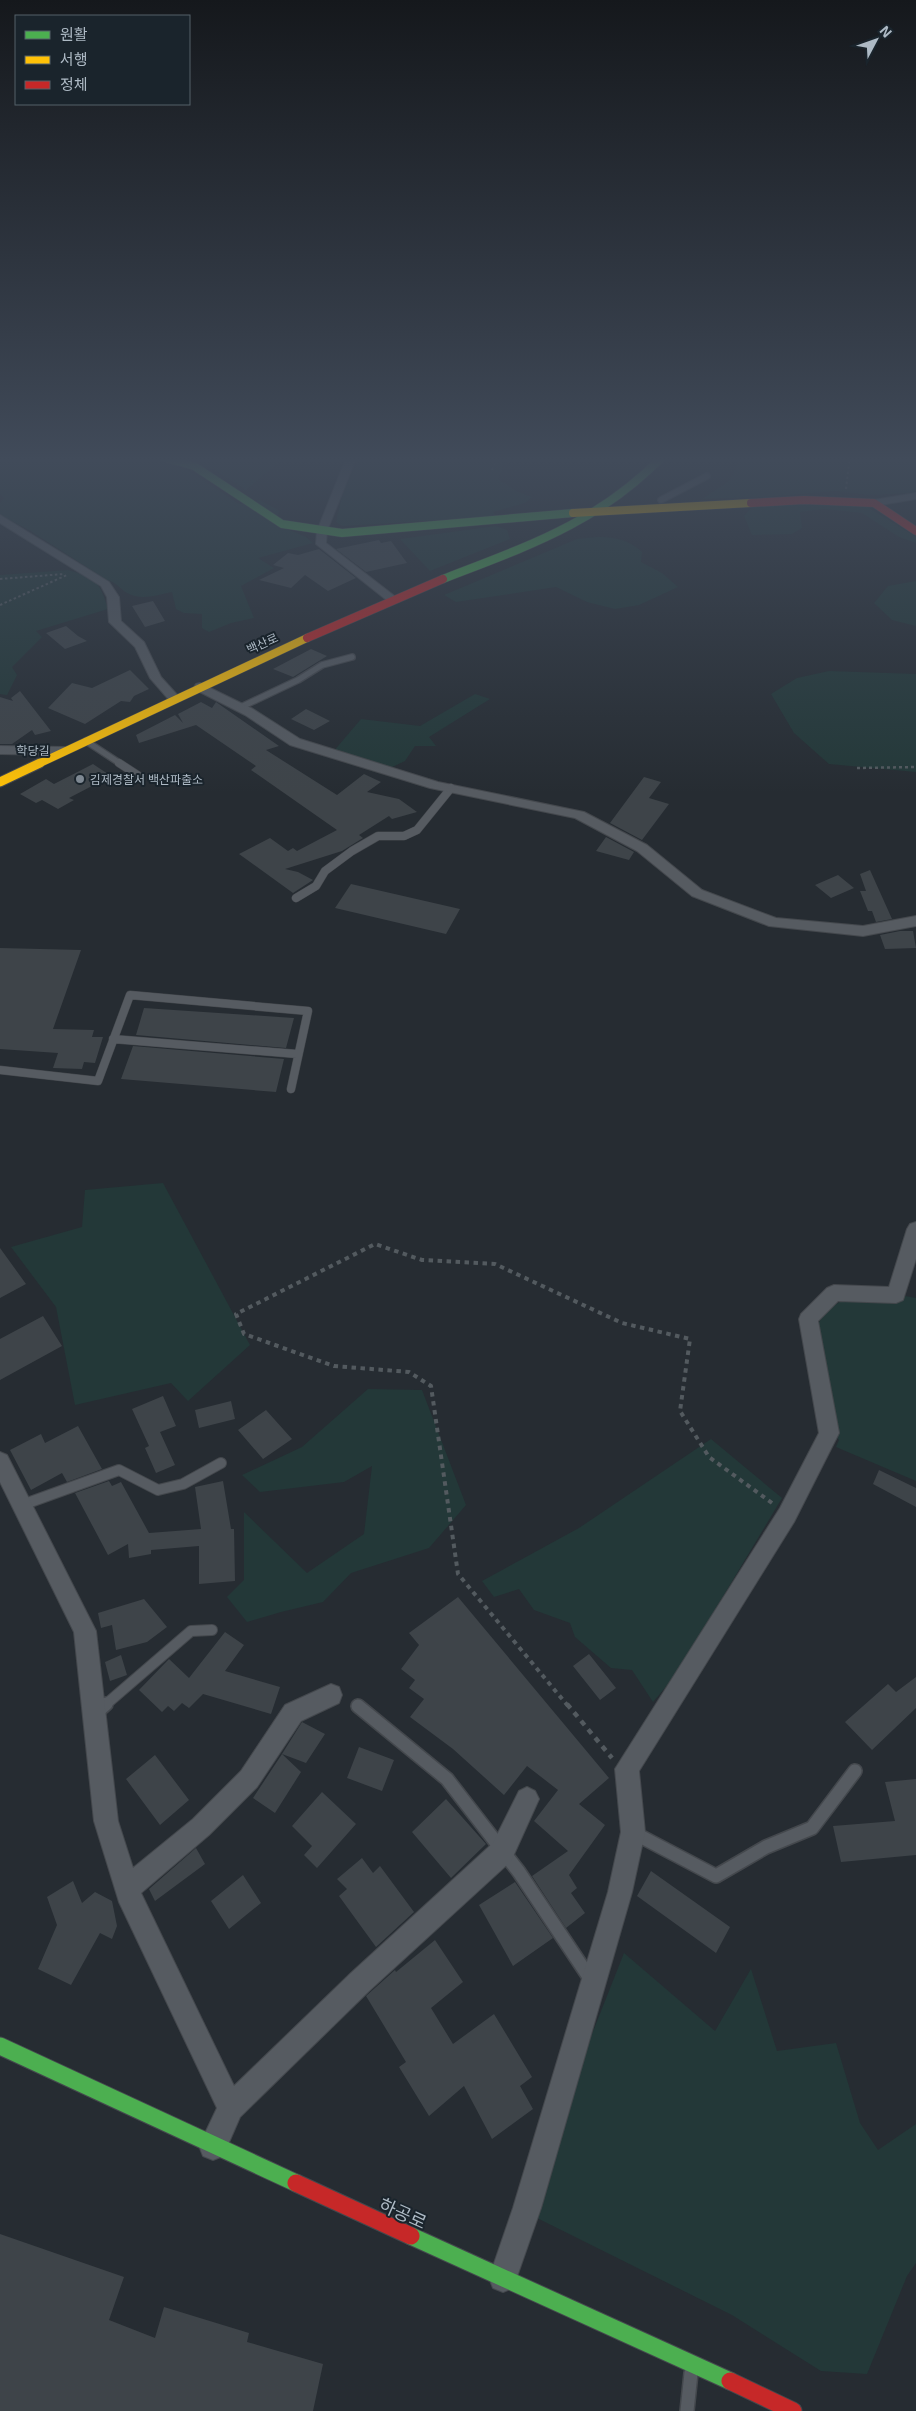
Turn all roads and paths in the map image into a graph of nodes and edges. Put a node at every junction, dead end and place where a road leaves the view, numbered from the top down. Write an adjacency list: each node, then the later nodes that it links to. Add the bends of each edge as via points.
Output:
1 (80, 569): 9 (street, via 105,584 113,597 115,622 140,645 156,678)
2 (353, 569): 5 (street)
3 (469, 569): 5 (main road, 백산로)
4 (0, 579): 6 (path, via 72,573)
5 (393, 600): 8 (main road, 백산로)
6 (0, 605)
7 (352, 657): 10 (lane, via 322,665)
8 (200, 686): 9 (main road, 백산로); 10 (street)
9 (174, 698): 11 (main road, 백산로)
10 (241, 707): 18 (street, via 295,742)
11 (86, 741): 13 (main road, 백산로); 16 (lane)
12 (0, 750): 13 (street, 학당길)
13 (66, 751): 17 (main road, 백산로)
14 (916, 767): 15 (path)
15 (857, 768)
16 (138, 776)
17 (0, 782)
18 (451, 788): 19 (lane, via 417,830 404,836 378,836 352,850 325,871 316,886); 20 (street, via 579,815 642,848 697,893 774,922 863,930)
19 (296, 898)
20 (916, 921)
21 (113, 1039): 22 (lane); 22 (lane, via 130,995 308,1011); 23 (lane, via 98,1081)
22 (297, 1054): 24 (lane)
23 (0, 1070)
24 (290, 1089)
25 (916, 1229): 29 (street, via 896,1295 834,1293 808,1319 829,1433)
26 (0, 1461): 28 (street)
27 (220, 1463): 28 (lane, via 183,1484 158,1490 119,1470)
28 (22, 1505): 33 (street, via 85,1631)
29 (787, 1515): 35 (street, via 627,1768); 35 (path, via 709,1457 680,1411 690,1340 622,1323 495,1264 422,1260 375,1244 236,1314 244,1334 334,1366 409,1372 431,1386 458,1574)
30 (212, 1630): 33 (lane, via 191,1631)
31 (331, 1695): 39 (street, via 293,1713 249,1779)
32 (358, 1706): 38 (lane, via 447,1779)
33 (94, 1714): 39 (street, via 106,1820)
34 (855, 1771): 37 (lane, via 812,1828 766,1847 716,1876)
35 (628, 1778): 37 (street)
36 (526, 1799): 38 (street)
37 (633, 1832): 40 (street, via 620,1892)
38 (502, 1852): 40 (lane, via 520,1872); 42 (street, via 360,1982)
39 (127, 1889): 42 (street)
40 (593, 1984): 44 (street)
41 (0, 2046): 43 (main road, 하공로)
42 (231, 2108): 43 (street)
43 (213, 2146): 44 (main road, 하공로)
44 (503, 2278): 45 (main road, 하공로)
45 (692, 2363): 46 (lane); 47 (main road, 하공로)
46 (687, 2411)
47 (792, 2411)

